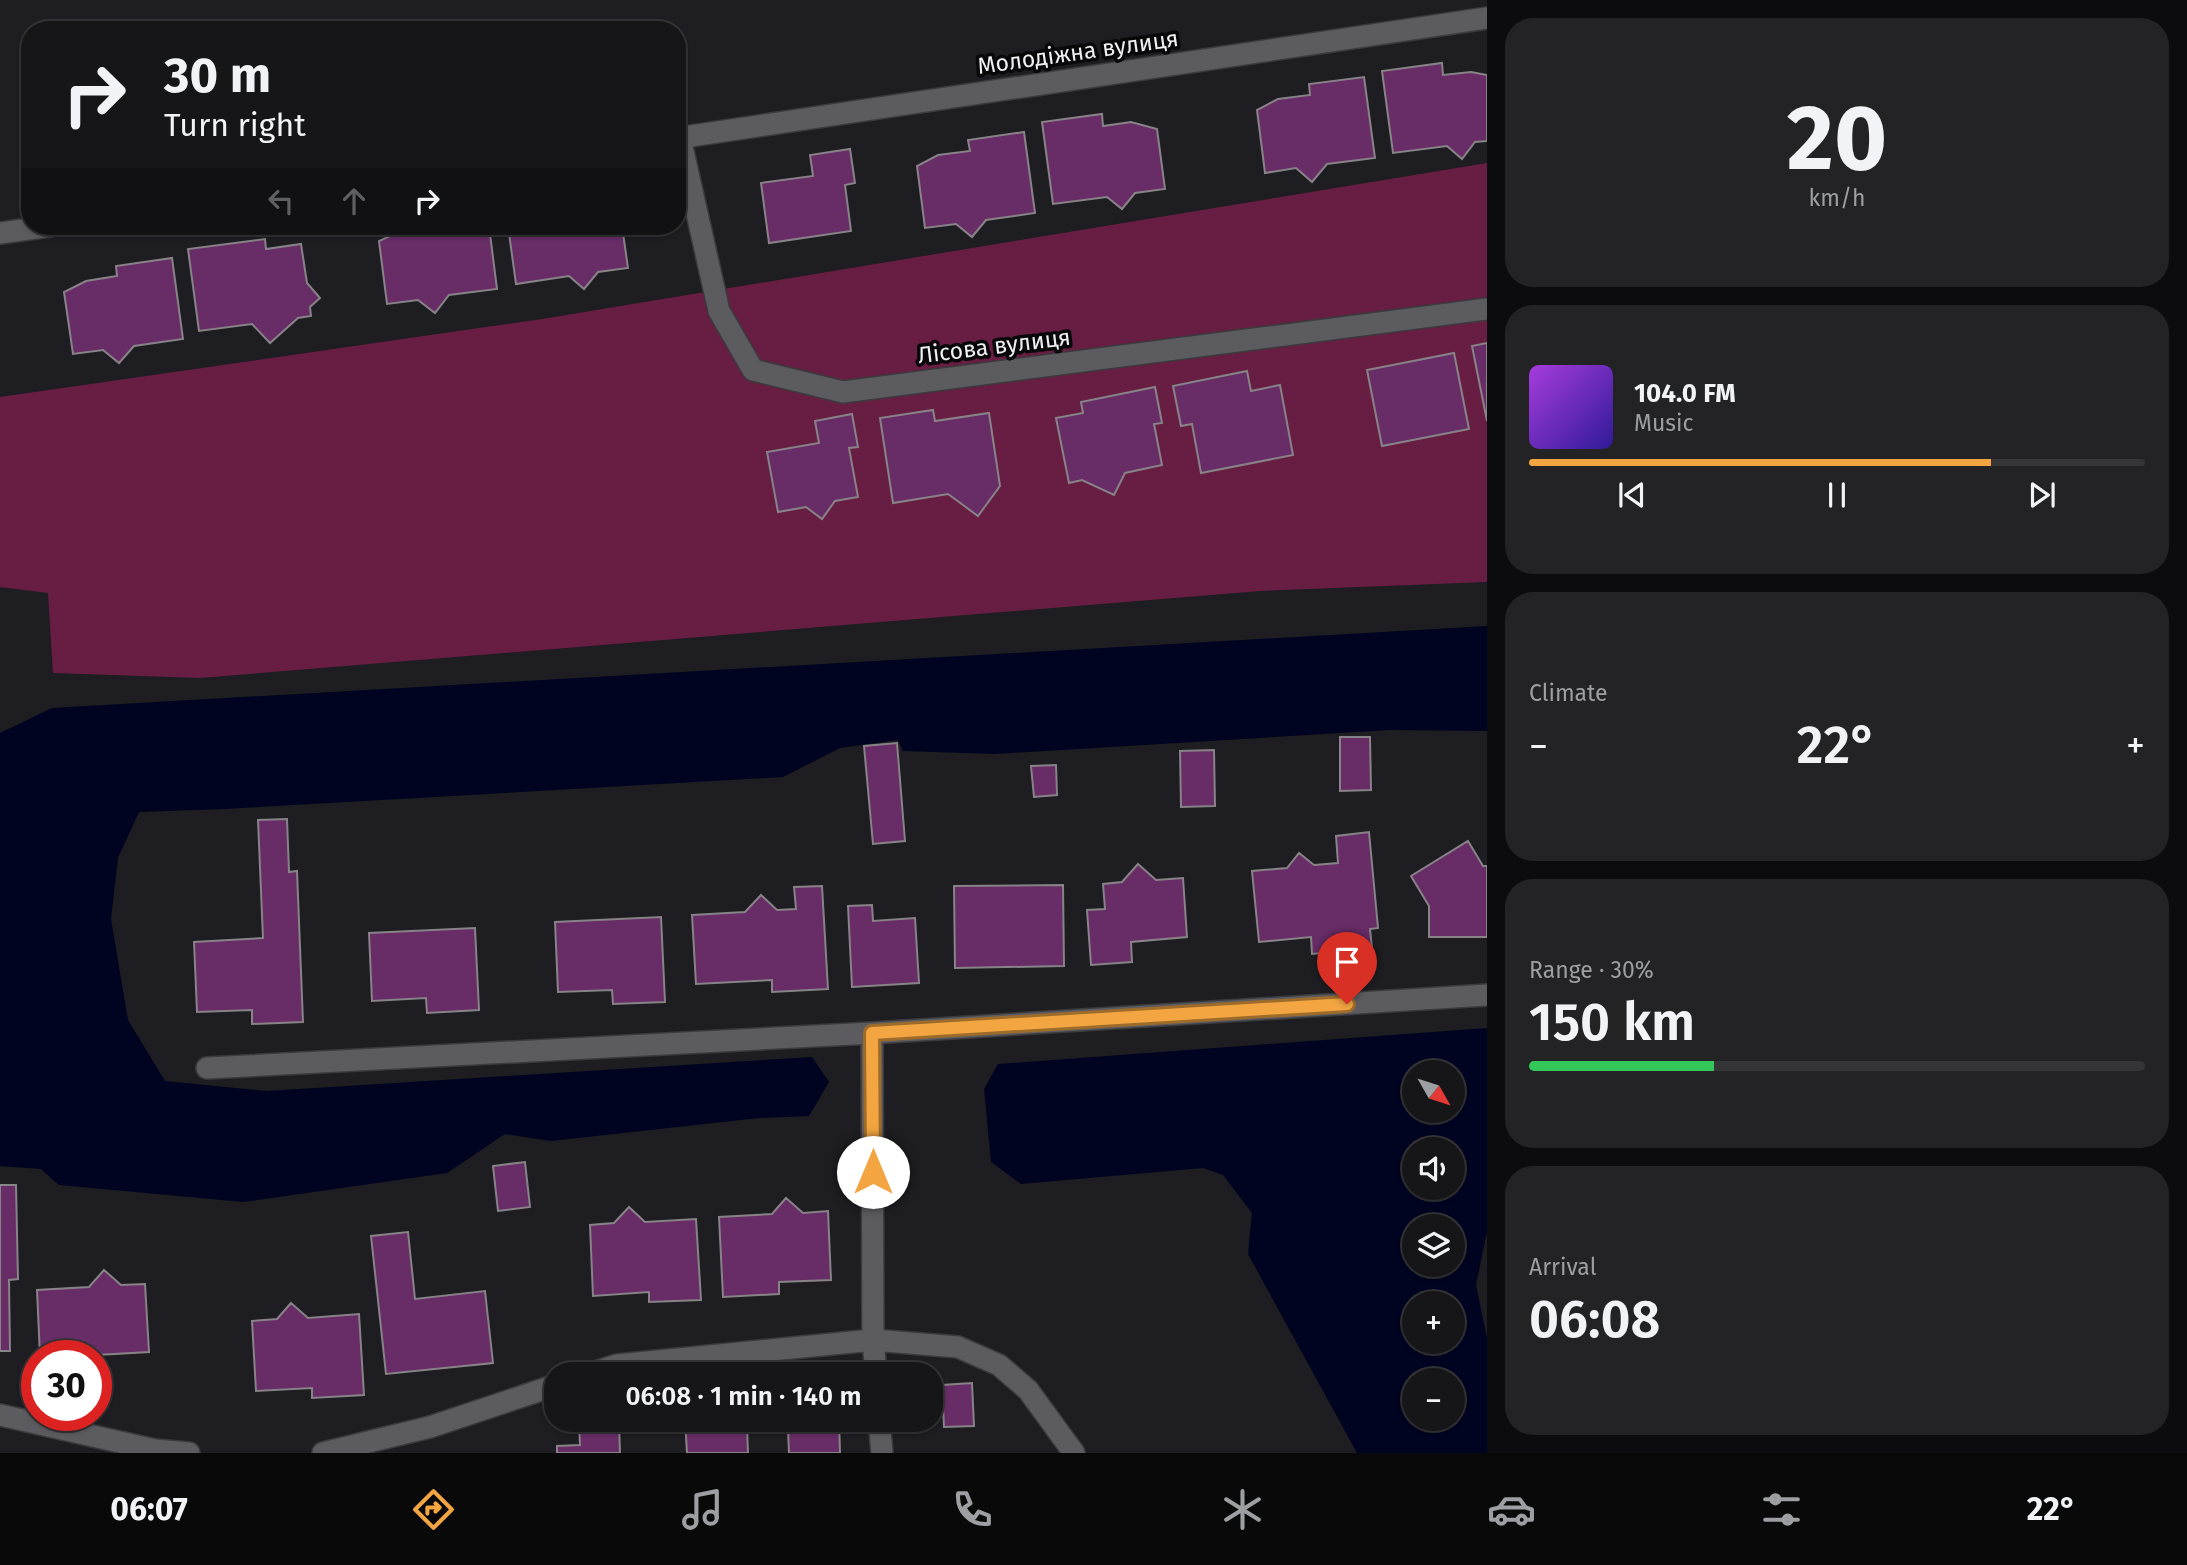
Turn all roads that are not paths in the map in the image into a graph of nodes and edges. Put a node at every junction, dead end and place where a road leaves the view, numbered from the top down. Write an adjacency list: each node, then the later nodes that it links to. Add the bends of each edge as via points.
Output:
1 (1487, 18): 2 (street, Молодіжна вулиця)
2 (686, 137)
3 (686, 168): 6 (street, Лісова вулиця, via 719,312 754,370 843,392)
4 (21, 230): 5 (street)
5 (0, 233)
6 (1487, 309)
7 (1487, 995): 8 (street)
8 (872, 1033): 9 (street); 10 (street)
9 (207, 1068)
10 (873, 1340): 11 (street); 12 (street); 19 (street, via 958,1348 999,1365 1028,1390)
11 (648, 1362)
12 (875, 1362)
13 (544, 1389): 17 (street, via 430,1427)
14 (0, 1415): 16 (street, via 155,1450)
15 (880, 1432): 18 (street)
16 (188, 1453)
17 (323, 1453)
18 (882, 1453)
19 (1074, 1453)

